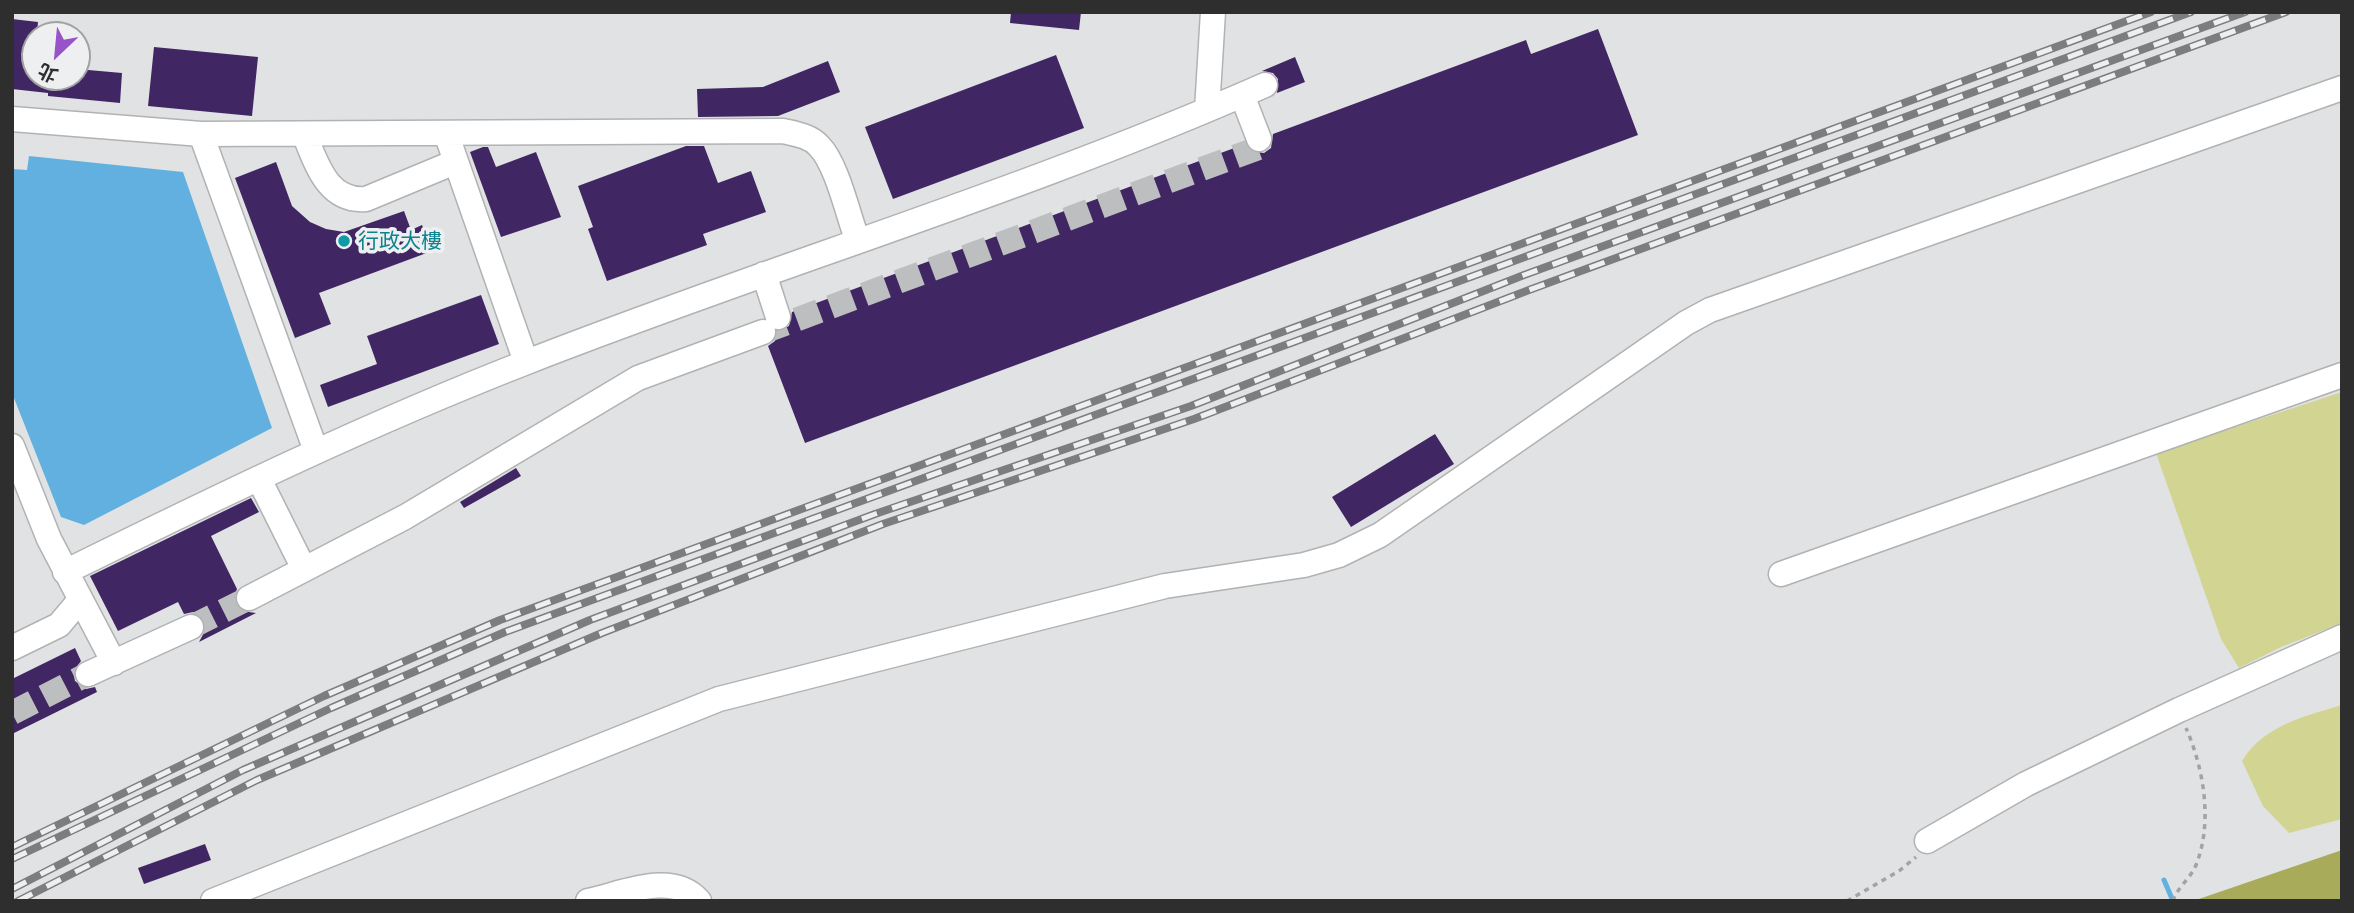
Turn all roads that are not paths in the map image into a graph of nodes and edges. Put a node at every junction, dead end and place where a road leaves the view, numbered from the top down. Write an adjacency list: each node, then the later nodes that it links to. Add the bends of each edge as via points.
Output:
1 (1213, 12): 5 (street)
2 (1265, 85): 4 (street)
3 (2342, 88): 30 (street, via 1710,310 1380,535 1339,555 1304,565 1165,586 719,699)
4 (1242, 95): 5 (street); 10 (street)
5 (1208, 110): 12 (street, via 1054,171)
6 (12, 119): 8 (street)
7 (446, 133): 9 (street); 11 (street); 12 (street, via 764,130 805,136 829,160)
8 (201, 134): 9 (street); 17 (street)
9 (304, 134): 11 (street, via 327,184 355,200)
10 (1259, 139)
11 (455, 163): 14 (street)
12 (857, 239): 13 (street)
13 (764, 274): 14 (street); 19 (street, via 771,324 638,378 405,517)
14 (526, 362): 17 (street)
15 (2342, 375): 21 (street)
16 (12, 446): 20 (street)
17 (316, 451): 18 (street)
18 (260, 479): 19 (street); 20 (street)
19 (304, 569): 22 (street)
20 (65, 572): 23 (street)
21 (1781, 575)
22 (248, 598)
23 (80, 600): 26 (street, via 59,625); 27 (street)
24 (191, 627): 27 (street)
25 (2342, 637): 29 (street, via 2026,784)
26 (12, 648)
27 (114, 663): 28 (street)
28 (88, 674)
29 (1927, 841)
30 (213, 901)
31 (588, 901): 32 (street, via 665,884 692,892)
32 (699, 901)

